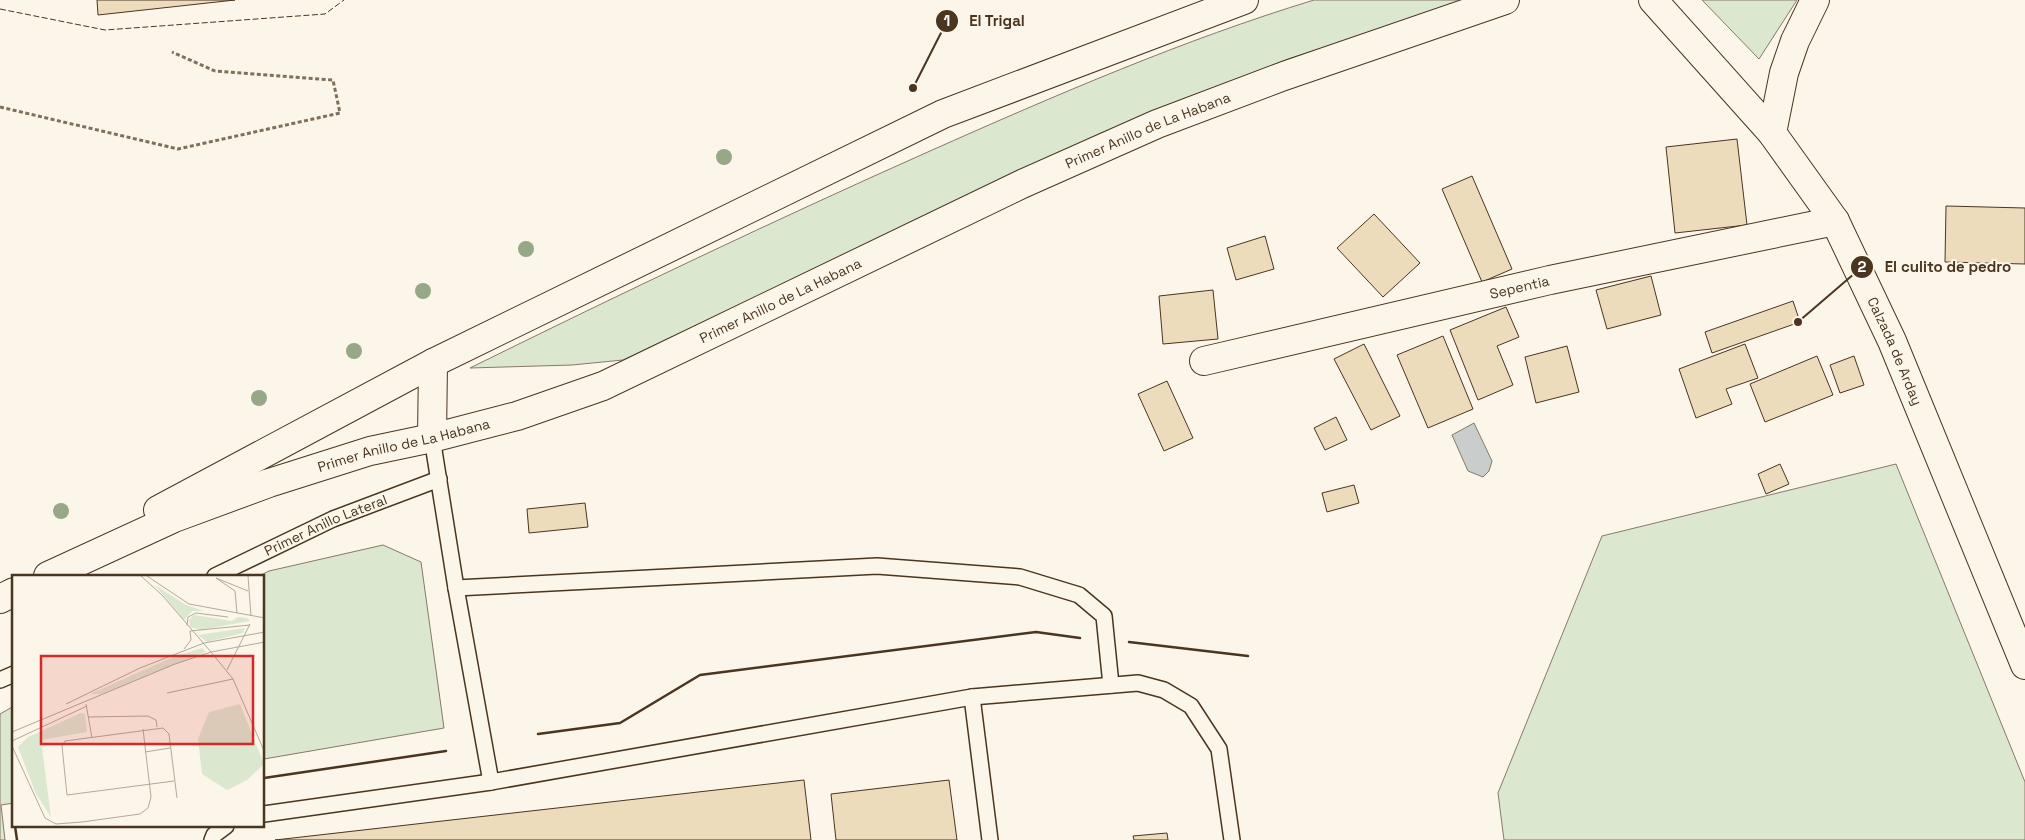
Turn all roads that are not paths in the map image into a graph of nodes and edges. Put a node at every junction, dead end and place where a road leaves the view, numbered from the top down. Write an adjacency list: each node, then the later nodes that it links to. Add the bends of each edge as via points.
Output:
1 (1244, 0): 8 (main road, via 943,114)
2 (1505, 0): 9 (main road, Primer Anillo de La Habana, via 1284,76 1157,124 1022,184 602,386 517,416)
3 (1653, 0): 5 (main road, Calzada de Arday)
4 (1815, 0): 5 (main road, via 1794,41)
5 (1772, 133): 6 (main road, Calzada de Arday)
6 (1836, 222): 7 (main road, Sepentia, via 1550,280); 17 (main road, Calzada de Arday, via 1892,341)
7 (1204, 361)
8 (433, 363): 9 (main road); 11 (main road, via 216,477)
9 (432, 438): 10 (lane); 12 (main road, Primer Anillo de La Habana, via 370,451 270,483 174,518)
10 (439, 480): 13 (lane, Primer Anillo Lateral, via 333,520); 14 (lane)
11 (44, 575)
12 (50, 575)
13 (217, 575)
14 (456, 588): 20 (lane, via 877,566 1020,576 1079,595 1104,616); 22 (lane)
15 (12, 593): 16 (main road)
16 (0, 599)
17 (2025, 665)
18 (12, 675): 19 (lane)
19 (0, 680)
20 (1111, 685): 21 (lane); 27 (lane, via 1138,683 1164,690 1191,706 1219,749)
21 (972, 697): 22 (lane); 26 (lane)
22 (491, 782): 23 (lane)
23 (265, 814)
24 (223, 828): 25 (lane)
25 (212, 840)
26 (990, 840)
27 (1232, 840)

